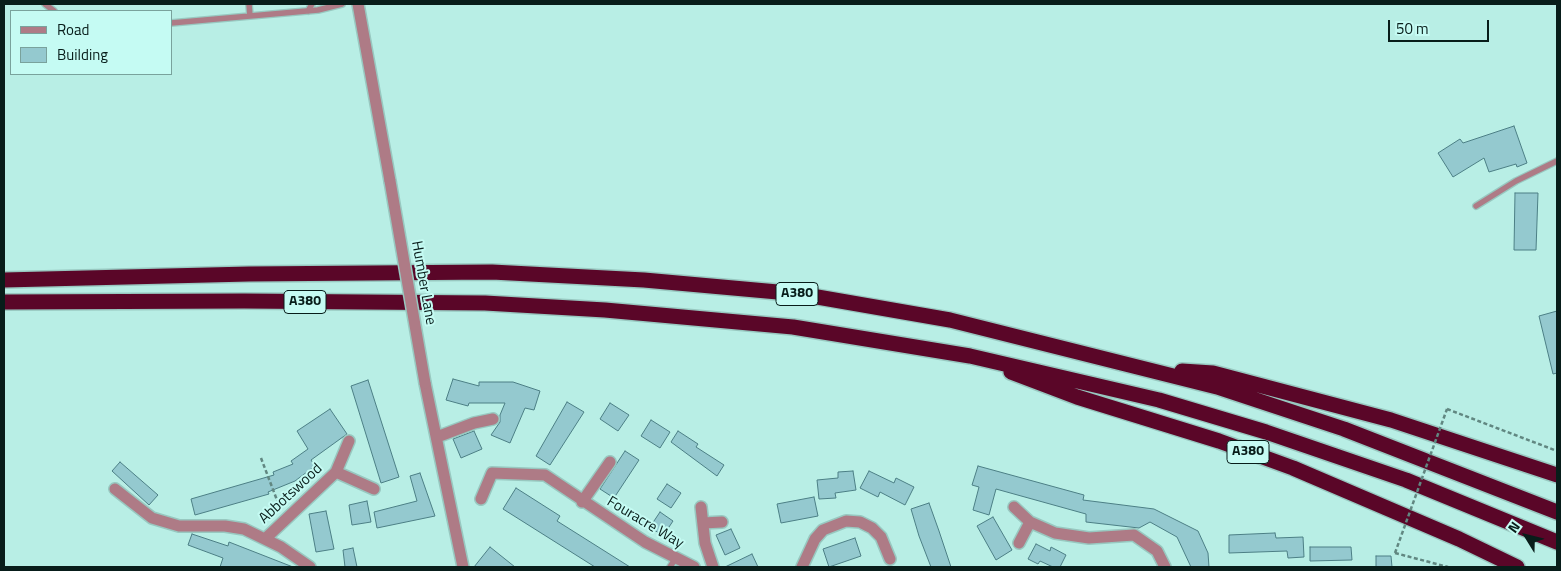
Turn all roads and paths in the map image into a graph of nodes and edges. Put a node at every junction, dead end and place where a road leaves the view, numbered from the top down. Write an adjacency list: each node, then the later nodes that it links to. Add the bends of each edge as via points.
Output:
1 (249, 4): 6 (lane)
2 (312, 4): 5 (lane)
3 (342, 4): 5 (lane)
4 (358, 4): 15 (street, Humber Lane, bridge)
5 (308, 11): 6 (lane)
6 (250, 16): 7 (lane)
7 (172, 23)
8 (1557, 161): 9 (lane)
9 (1476, 206)
10 (4, 280): 13 (highway, A380, via 492,272 644,280 800,294 950,320)
11 (4, 302): 12 (highway, A380, via 504,304 793,327)
12 (970, 356): 34 (highway, A380, via 1159,400 1266,432 1406,480); 45 (highway, A380, via 1077,397 1294,468)
13 (1138, 366): 21 (highway, A380, via 1213,373 1259,384 1391,420); 28 (highway, A380, via 1217,387 1344,429)
14 (493, 419): 15 (street, via 474,422)
15 (437, 437): 40 (street, Humber Lane)
16 (349, 441): 20 (street, Abbotswood)
17 (1557, 451): 44 (path, bridge, via 1447,409 1395,553)
18 (261, 458): 29 (path)
19 (610, 462): 25 (street, Fouracre Way)
20 (336, 472): 23 (street, Abbotswood); 29 (street, Abbotswood)
21 (1557, 475)
22 (115, 489): 33 (street, Abbotswood, via 152,518 179,526 244,528)
23 (374, 489)
24 (481, 499): 25 (street, Fouracre Way, via 492,473 545,476)
25 (582, 502): 37 (street, Fouracre Way)
26 (1014, 507): 31 (street)
27 (702, 508): 32 (street)
28 (1557, 512)
29 (285, 521): 33 (street, Abbotswood)
30 (722, 522): 32 (street)
31 (1030, 522): 35 (street); 43 (street, via 1055,533 1089,538 1134,536 1157,551)
32 (703, 523): 38 (street)
33 (266, 538): 39 (street, Abbotswood)
34 (1557, 542)
35 (1019, 543)
36 (890, 559): 42 (street, via 881,537 872,528 846,520 823,530 815,539)
37 (673, 563): 41 (street, Fouracre Way)
38 (708, 566)
39 (310, 567)
40 (463, 567)
41 (694, 567)
42 (802, 567)
43 (1165, 567)
44 (1448, 567)
45 (1517, 567)

